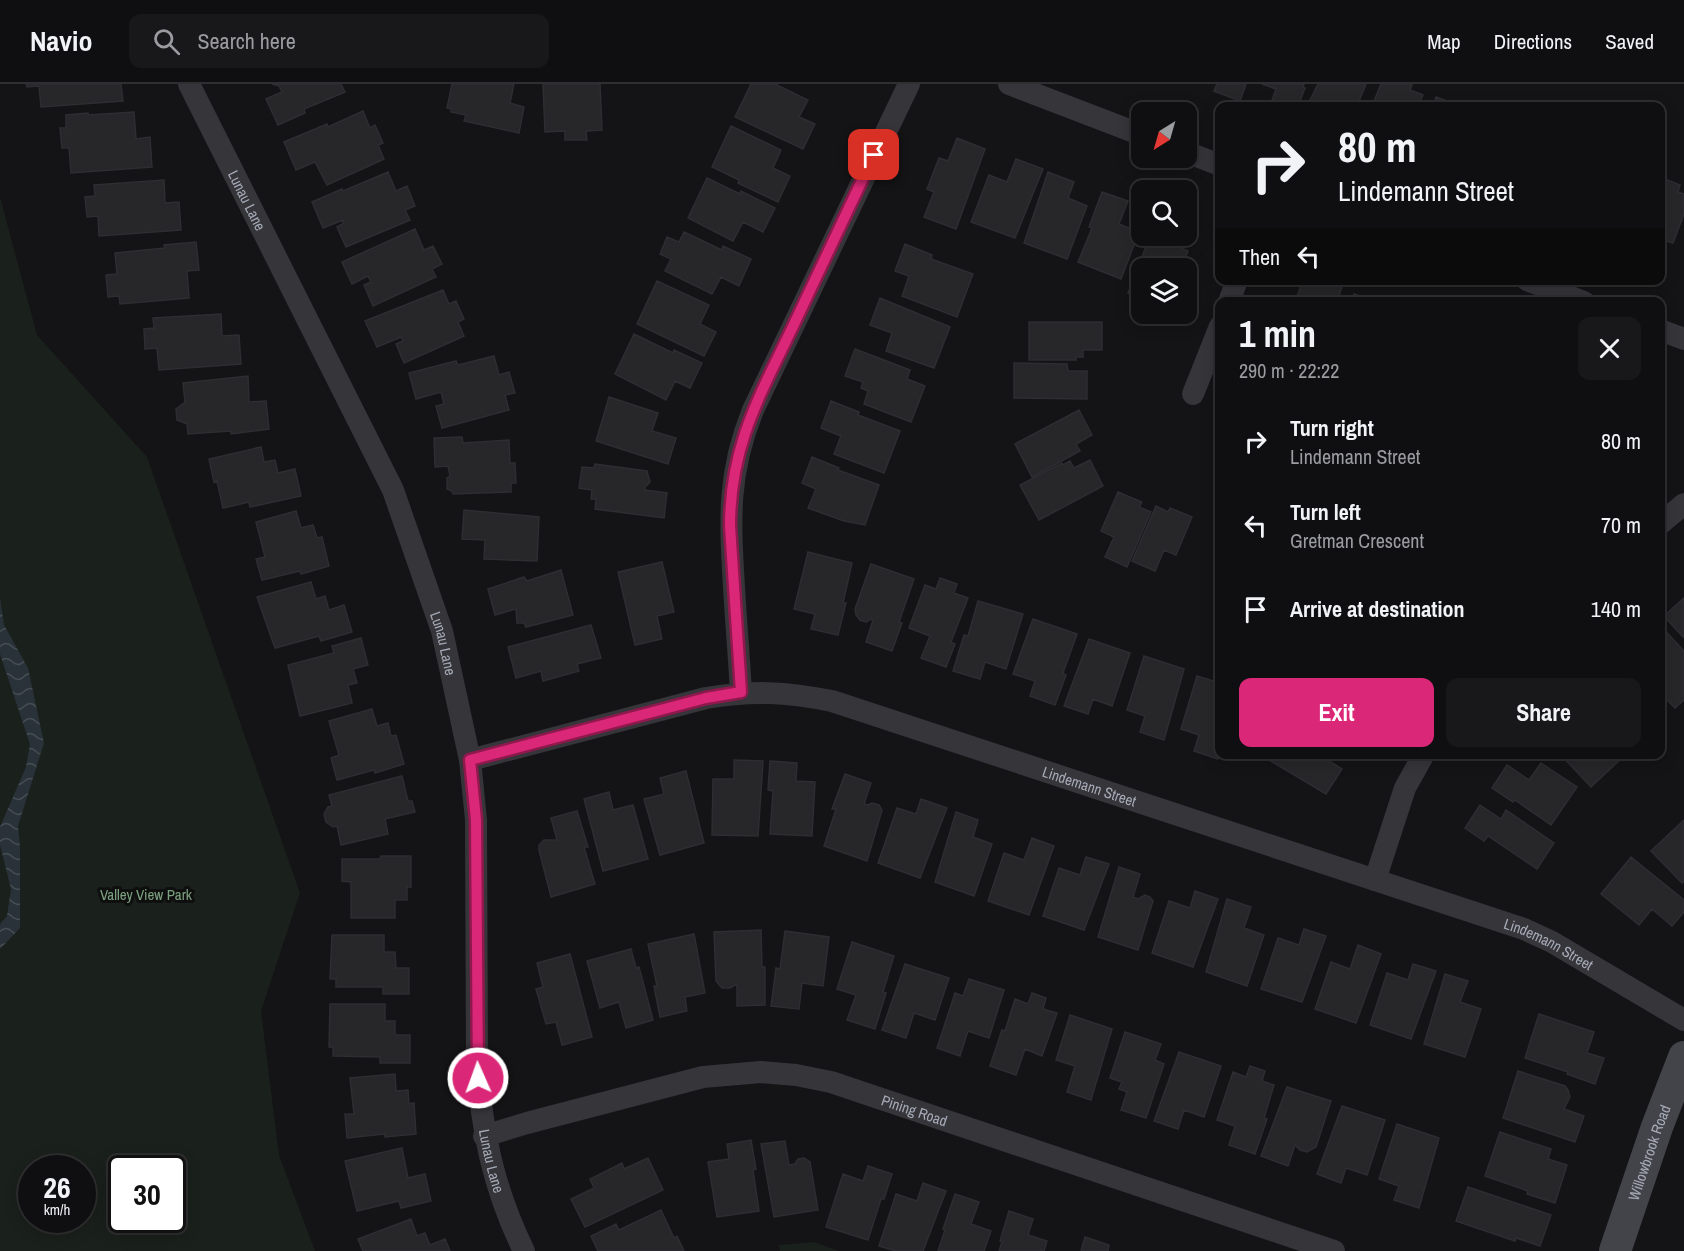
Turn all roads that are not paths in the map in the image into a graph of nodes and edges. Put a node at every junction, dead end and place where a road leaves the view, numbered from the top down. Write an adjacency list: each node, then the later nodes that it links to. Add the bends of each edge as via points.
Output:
1 (189, 84): 17 (street, Lunau Lane, via 393,490 442,631)
2 (909, 84): 15 (street, via 753,410 740,445 732,484 730,526)
3 (1009, 84): 4 (street)
4 (1131, 131)
5 (1197, 156): 6 (street)
6 (1215, 163)
7 (1540, 285): 8 (street)
8 (1571, 297)
9 (1665, 332): 11 (street)
10 (1215, 339): 12 (street)
11 (1684, 339)
12 (1193, 394)
13 (1684, 504): 14 (street)
14 (1665, 520)
15 (741, 692): 17 (street, Lindemann Street); 18 (street, Lindemann Street, via 803,695 848,704)
16 (1421, 759): 18 (street, via 1405,788)
17 (470, 760): 21 (street, Lunau Lane, via 476,820 477,1059)
18 (1375, 880): 19 (street, Lindemann Street, via 1524,929)
19 (1684, 1020)
20 (1684, 1058): 24 (street, Willowbrook Road)
21 (484, 1136): 22 (street, Lunau Lane, via 495,1180); 23 (street, Pining Road, via 703,1077 761,1072 796,1075 831,1082)
22 (524, 1251)
23 (1334, 1251)
24 (1615, 1251)

